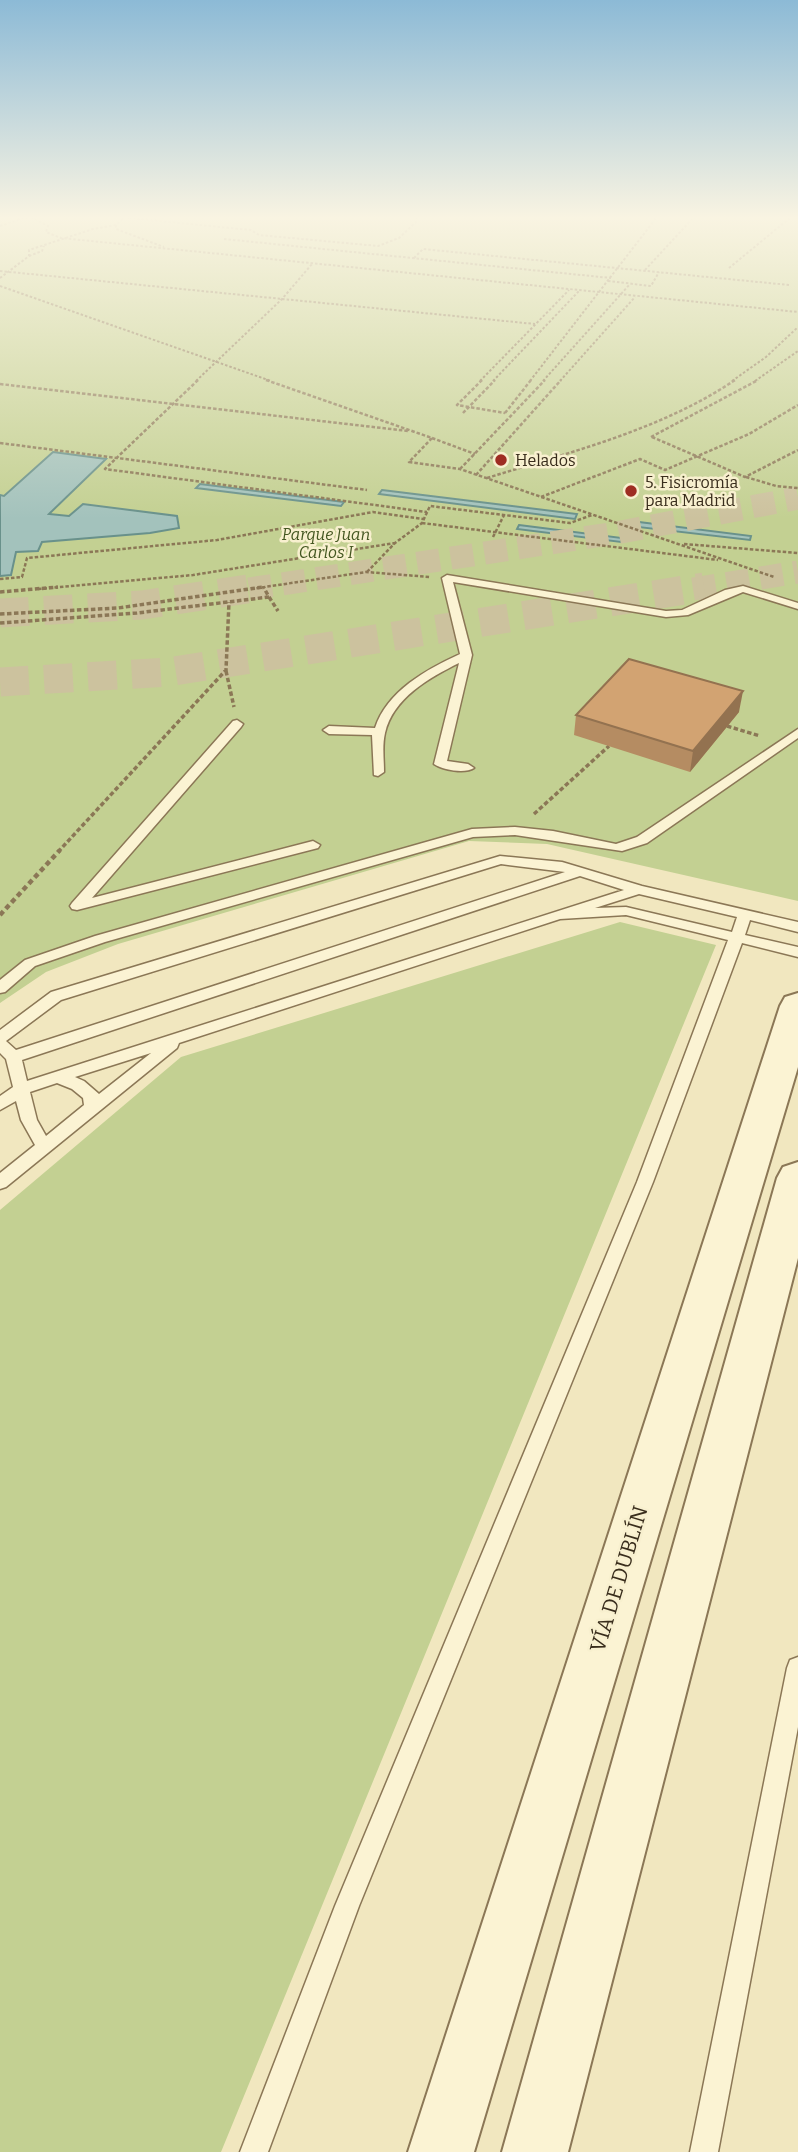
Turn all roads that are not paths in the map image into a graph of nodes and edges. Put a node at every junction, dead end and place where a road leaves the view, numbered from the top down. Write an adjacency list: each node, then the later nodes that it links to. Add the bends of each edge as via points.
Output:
1 (798, 606): 2 (lane, via 743,589 684,613 666,614 447,578)
2 (467, 655): 5 (lane, via 438,667 404,694); 7 (lane, via 440,764)
3 (237, 724): 9 (lane, via 76,906)
4 (330, 730): 5 (lane)
5 (379, 732): 8 (lane)
6 (798, 733): 17 (lane, via 642,840 617,848 515,831 472,833 100,939 30,963)
7 (468, 768)
8 (378, 772)
9 (313, 845)
10 (581, 871): 11 (lane); 19 (lane, via 499,860 56,996); 22 (lane)
11 (639, 890): 12 (lane); 13 (lane)
12 (559, 915): 15 (lane, via 626,911); 20 (lane)
13 (746, 915): 14 (lane); 15 (lane)
14 (798, 927)
15 (737, 936): 16 (lane); 31 (lane, via 645,1182 348,1906)
16 (798, 952)
17 (0, 988)
18 (798, 1006): 32 (street, VÍA DE DUBLÍN)
19 (0, 1038)
20 (180, 1038): 23 (lane); 26 (lane)
21 (0, 1044): 22 (lane)
22 (13, 1057): 24 (lane)
23 (61, 1079): 24 (lane); 26 (lane, via 91,1095)
24 (22, 1089): 25 (lane); 27 (lane, via 29,1120)
25 (0, 1104)
26 (93, 1109): 27 (lane)
27 (44, 1147): 29 (lane)
28 (798, 1178): 33 (street)
29 (0, 1182)
30 (798, 1668): 34 (lane)
31 (254, 2152)
32 (441, 2152)
33 (535, 2152)
34 (704, 2152)

